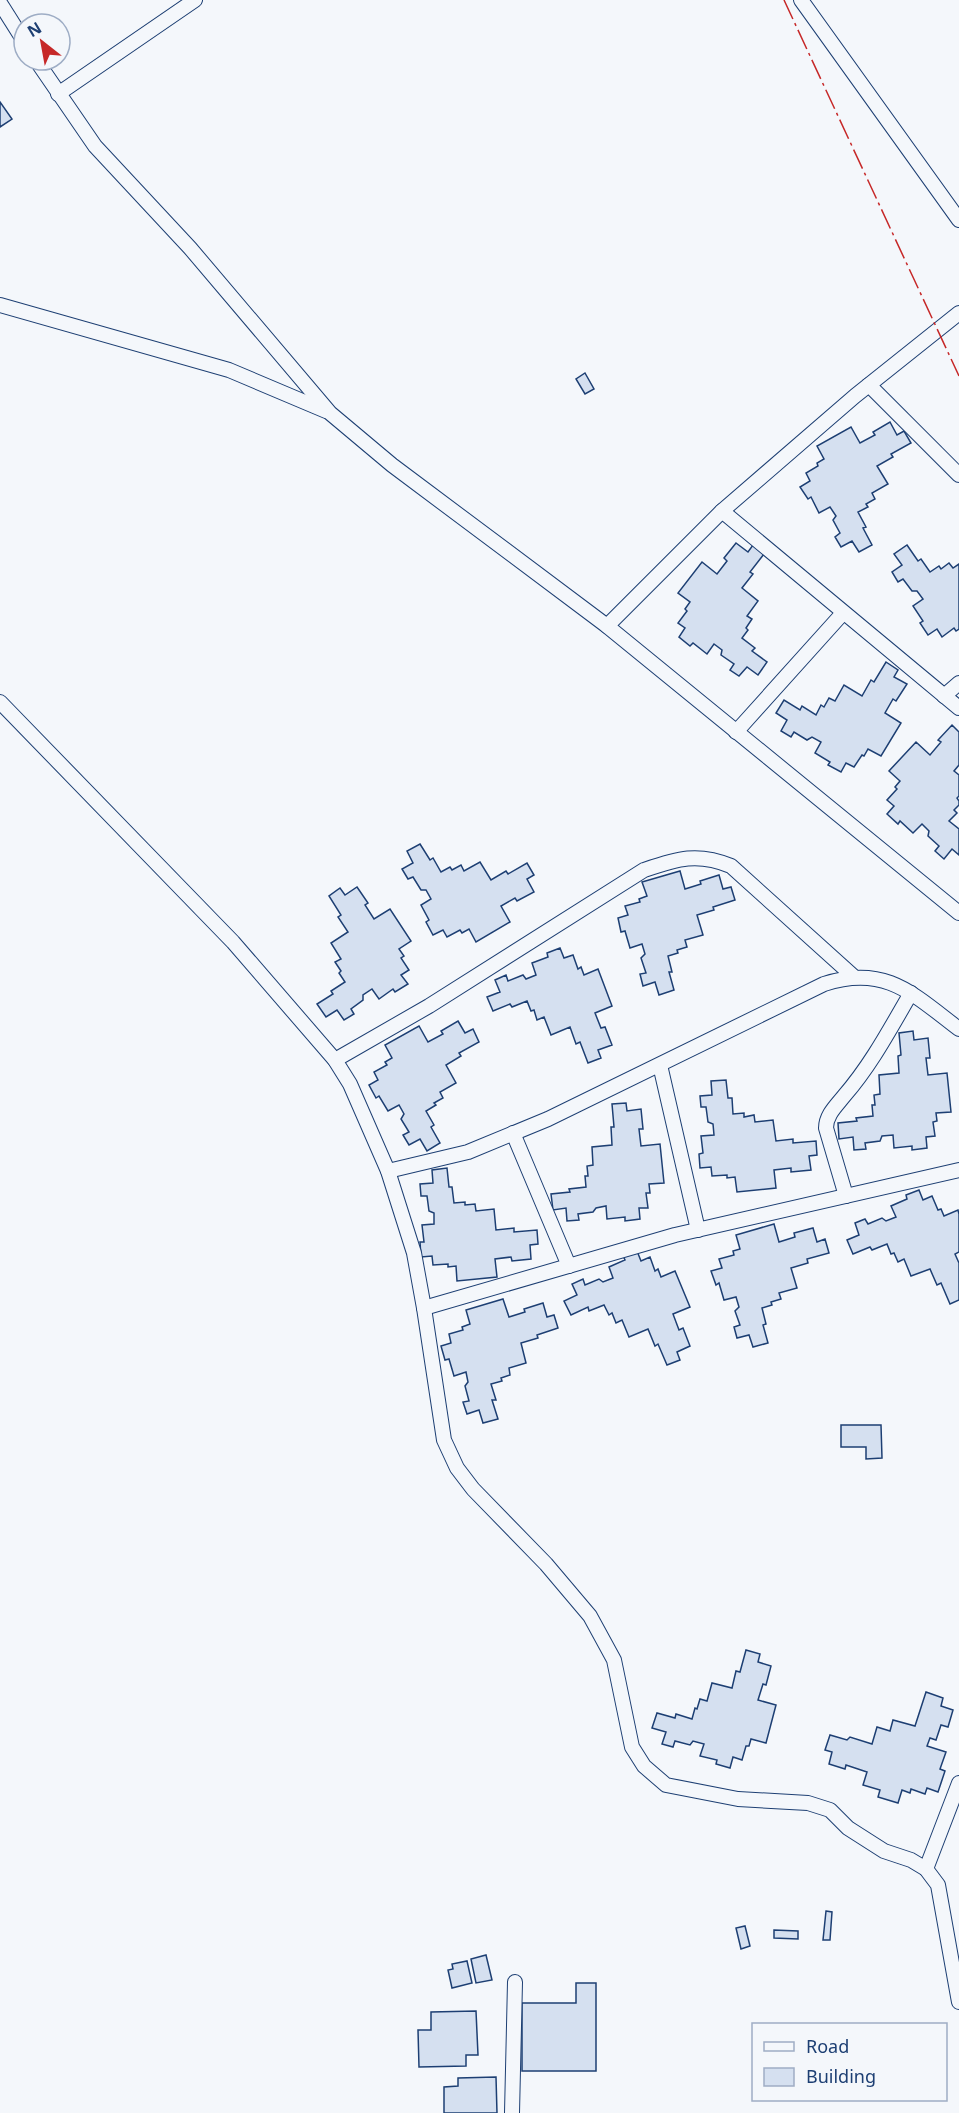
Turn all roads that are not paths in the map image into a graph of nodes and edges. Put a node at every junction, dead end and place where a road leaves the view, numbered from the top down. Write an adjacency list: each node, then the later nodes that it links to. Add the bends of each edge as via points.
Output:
1 (195, 0): 6 (street)
2 (801, 0): 7 (street)
3 (0, 3): 4 (street)
4 (12, 22)
5 (44, 72): 6 (street)
6 (58, 94): 11 (street, via 95,146 190,248)
7 (959, 220)
8 (0, 305): 11 (street, via 229,370)
9 (959, 313): 10 (street)
10 (869, 385): 12 (street); 13 (street)
11 (330, 413): 15 (street, via 392,465)
12 (959, 475)
13 (722, 511): 14 (street); 15 (street)
14 (843, 612): 17 (street); 20 (street)
15 (608, 626): 20 (street)
16 (959, 683): 17 (street)
17 (944, 696): 19 (street)
18 (0, 702): 25 (street, via 233,942)
19 (959, 708)
20 (736, 732): 21 (street)
21 (959, 912)
22 (853, 976): 23 (street, via 873,976); 25 (street, via 731,866 698,857 675,860 644,870 429,1006); 26 (street, via 824,984)
23 (911, 993): 24 (street); 30 (street, via 864,1073 826,1123)
24 (959, 1029)
25 (335, 1060): 29 (street, via 363,1110)
26 (660, 1065): 27 (street); 31 (street)
27 (513, 1133): 29 (street, via 468,1152); 32 (street)
28 (959, 1170): 30 (street)
29 (388, 1171): 33 (street, via 414,1253)
30 (846, 1196): 31 (street)
31 (698, 1230): 32 (street)
32 (569, 1266): 33 (street)
33 (424, 1308): 35 (street, via 444,1440 457,1468 590,1616 614,1660 632,1747 644,1766 666,1785 738,1799 808,1803 830,1810 848,1828 884,1851)
34 (959, 1783): 35 (street)
35 (926, 1869): 37 (street, via 938,1885)
36 (515, 1982): 38 (street)
37 (959, 2002)
38 (512, 2113)

